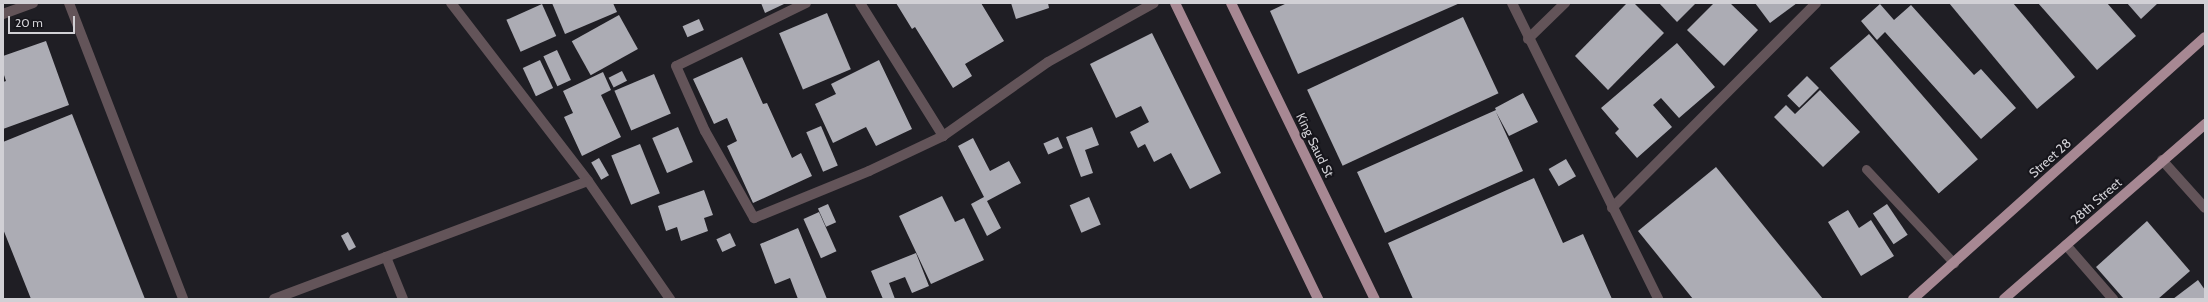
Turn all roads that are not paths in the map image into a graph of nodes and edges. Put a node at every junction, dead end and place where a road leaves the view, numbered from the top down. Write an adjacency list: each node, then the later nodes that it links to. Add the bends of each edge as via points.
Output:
1 (33, 3): 12 (street)
2 (69, 3): 25 (street)
3 (451, 3): 19 (street)
4 (806, 3): 16 (street, via 676,66 705,131 754,218 869,171)
5 (860, 3): 16 (street)
6 (1154, 3): 16 (street, via 1048,62)
7 (1175, 3): 29 (main road)
8 (1231, 3): 30 (main road, King Saud St)
9 (1512, 3): 14 (street)
10 (1565, 3): 14 (street)
11 (1816, 3): 20 (street)
12 (3, 14)
13 (2205, 37): 24 (main road, Street 28)
14 (1528, 39): 20 (street)
15 (2205, 124): 17 (main road, 28th Street)
16 (942, 136)
17 (2162, 160): 21 (street); 22 (main road, 28th Street)
18 (1866, 169): 24 (lane)
19 (588, 181): 23 (street); 28 (street)
20 (1612, 208): 31 (street)
21 (2205, 208)
22 (2066, 245): 33 (main road, 28th Street); 34 (street)
23 (386, 257): 26 (street); 27 (street)
24 (1954, 263): 32 (main road, Street 28)
25 (183, 299)
26 (274, 299)
27 (403, 299)
28 (670, 299)
29 (1318, 299)
30 (1375, 299)
31 (1658, 299)
32 (1913, 299)
33 (2004, 299)
34 (2113, 299)

